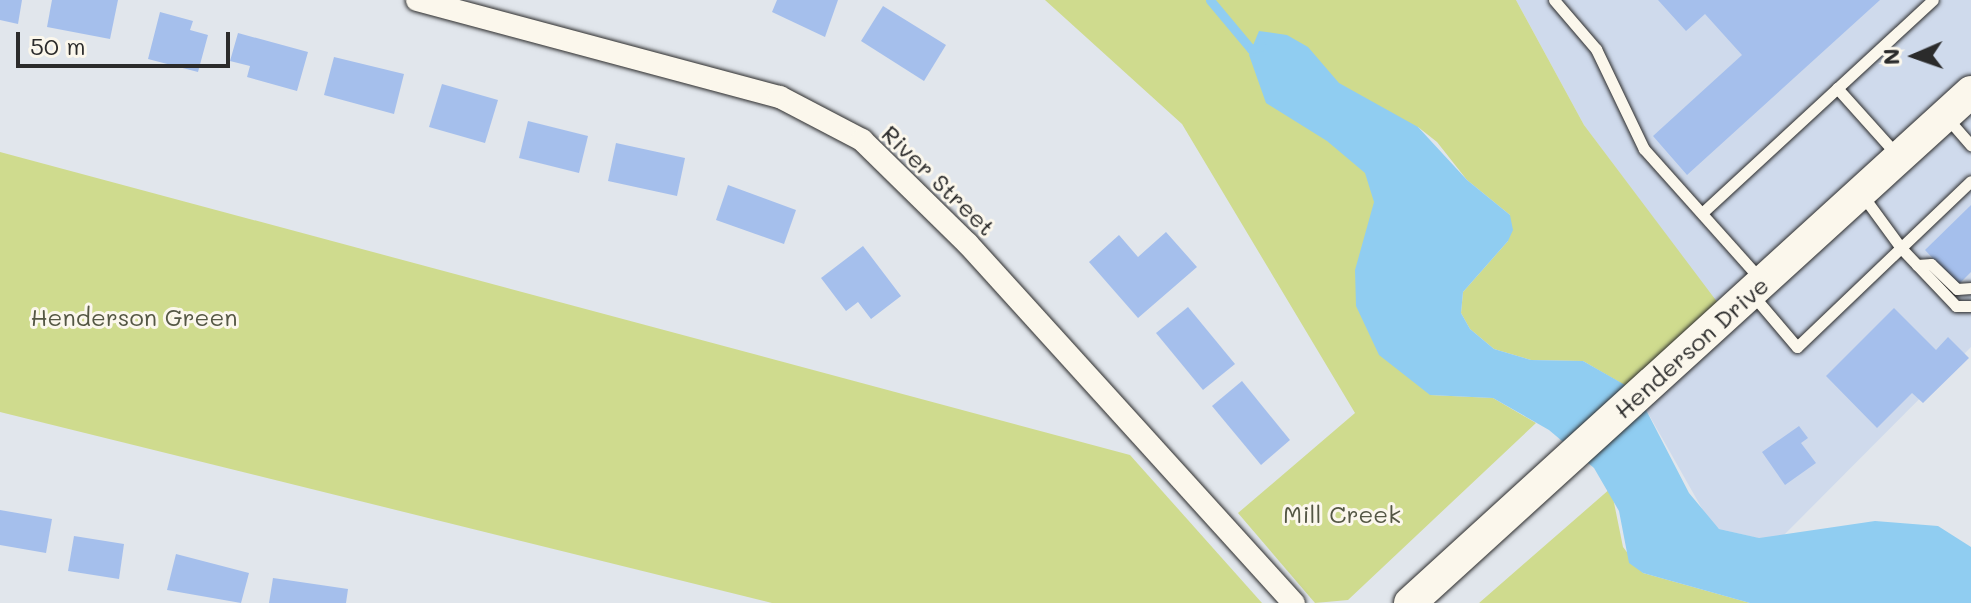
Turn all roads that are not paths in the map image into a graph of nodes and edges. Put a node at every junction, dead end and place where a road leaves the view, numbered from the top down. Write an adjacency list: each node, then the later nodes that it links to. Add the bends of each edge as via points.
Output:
1 (417, 0): 17 (street, River Street, via 780,97 862,140 968,244)
2 (1554, 0): 11 (lane, via 1596,49 1644,149)
3 (1933, 0): 4 (lane)
4 (1837, 88): 8 (lane); 11 (lane)
5 (1971, 92): 6 (main road, Henderson Drive)
6 (1945, 115): 7 (lane); 8 (main road, Henderson Drive)
7 (1971, 145)
8 (1899, 157): 10 (main road, Henderson Drive)
9 (1971, 181): 12 (lane)
10 (1860, 193): 12 (lane); 14 (main road, Henderson Drive)
11 (1702, 213): 14 (lane)
12 (1901, 248): 13 (lane); 14 (lane, via 1797,347)
13 (1917, 265): 15 (lane, via 1931,264 1957,289); 16 (lane, via 1956,306)
14 (1756, 288): 18 (main road, Henderson Drive)
15 (1971, 288)
16 (1971, 306)
17 (1294, 603)
18 (1410, 603)

